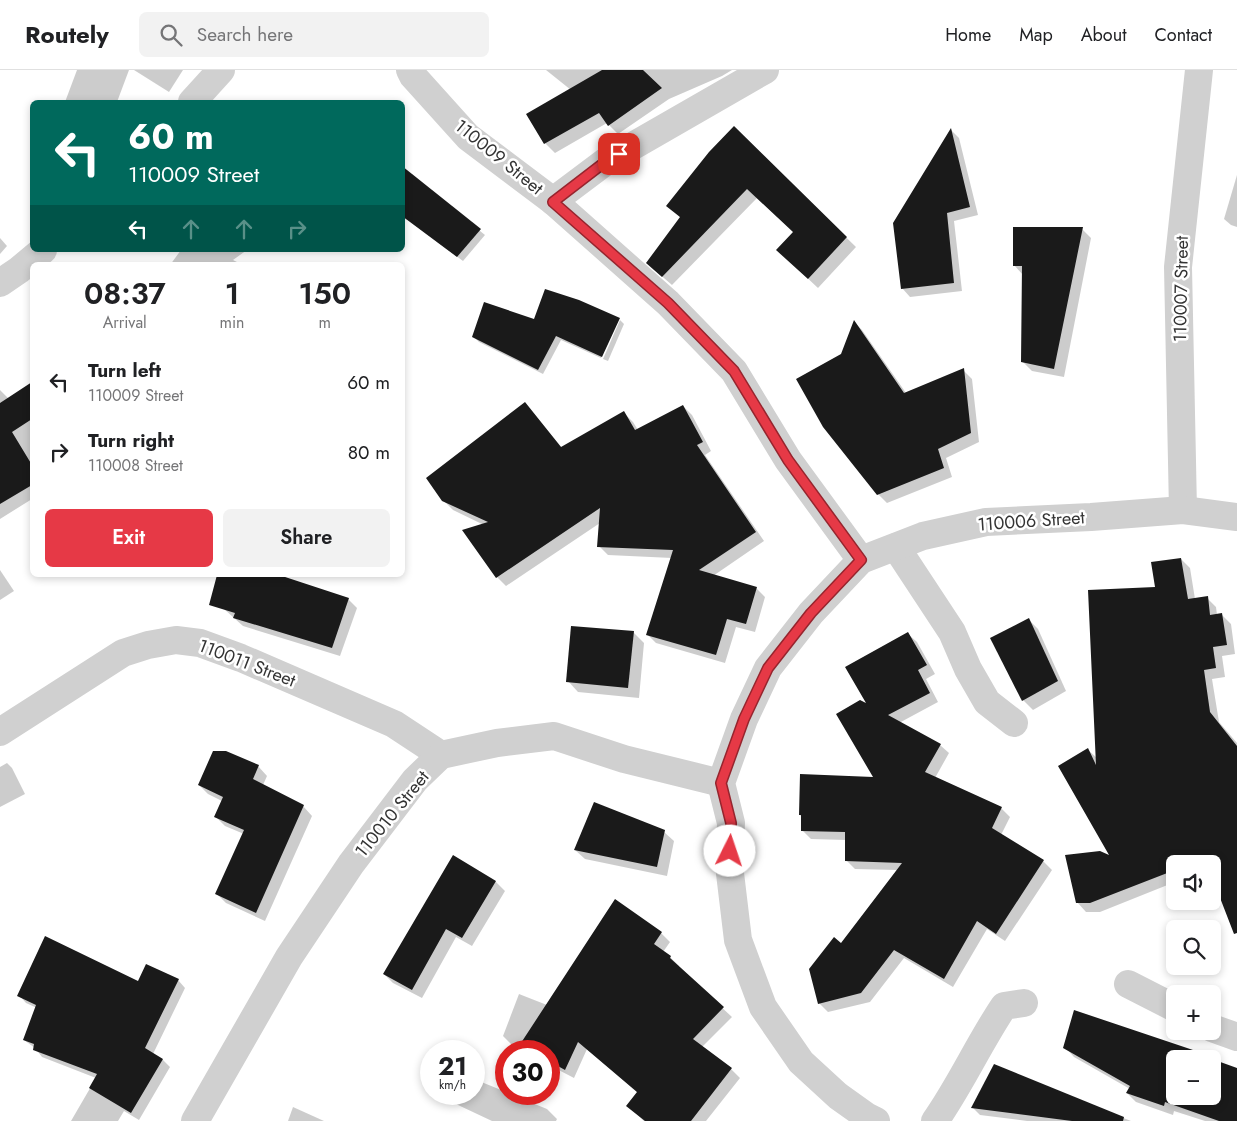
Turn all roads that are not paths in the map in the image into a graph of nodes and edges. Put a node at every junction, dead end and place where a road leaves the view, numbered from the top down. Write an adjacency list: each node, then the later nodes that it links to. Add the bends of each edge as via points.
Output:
1 (221, 70): 5 (street)
2 (410, 70): 6 (street, 110009 Street, via 468,137)
3 (765, 70): 6 (street, via 605,162)
4 (1199, 70): 9 (street, 110007 Street, via 1178,267)
5 (194, 100)
6 (553, 202): 12 (street, 110009 Street, via 668,303 734,371 788,460)
7 (41, 252): 8 (street)
8 (0, 283)
9 (1184, 510): 10 (street, 110006 Street); 11 (street, 110006 Street, via 986,522 923,536)
10 (1237, 517)
11 (896, 547): 12 (street, 110006 Street); 13 (street, via 952,632 987,702)
12 (861, 560): 16 (street, 110006 Street, via 811,613 768,668 744,719)
13 (1014, 722)
14 (0, 732): 15 (street, 110011 Street, via 124,653 176,640 200,643 241,658 394,724)
15 (441, 755): 16 (street, 110010 Street, via 497,743 554,736 624,760); 22 (street, 110010 Street, via 415,780 346,872 289,957)
16 (721, 783): 23 (street, via 731,823 728,865 738,940 763,1007 801,1062 838,1096)
17 (1128, 984): 19 (street)
18 (1024, 1003): 24 (street, via 1004,1006)
19 (1166, 1003)
20 (1221, 1031): 21 (street)
21 (1237, 1037)
22 (195, 1121)
23 (876, 1121)
24 (936, 1121)

